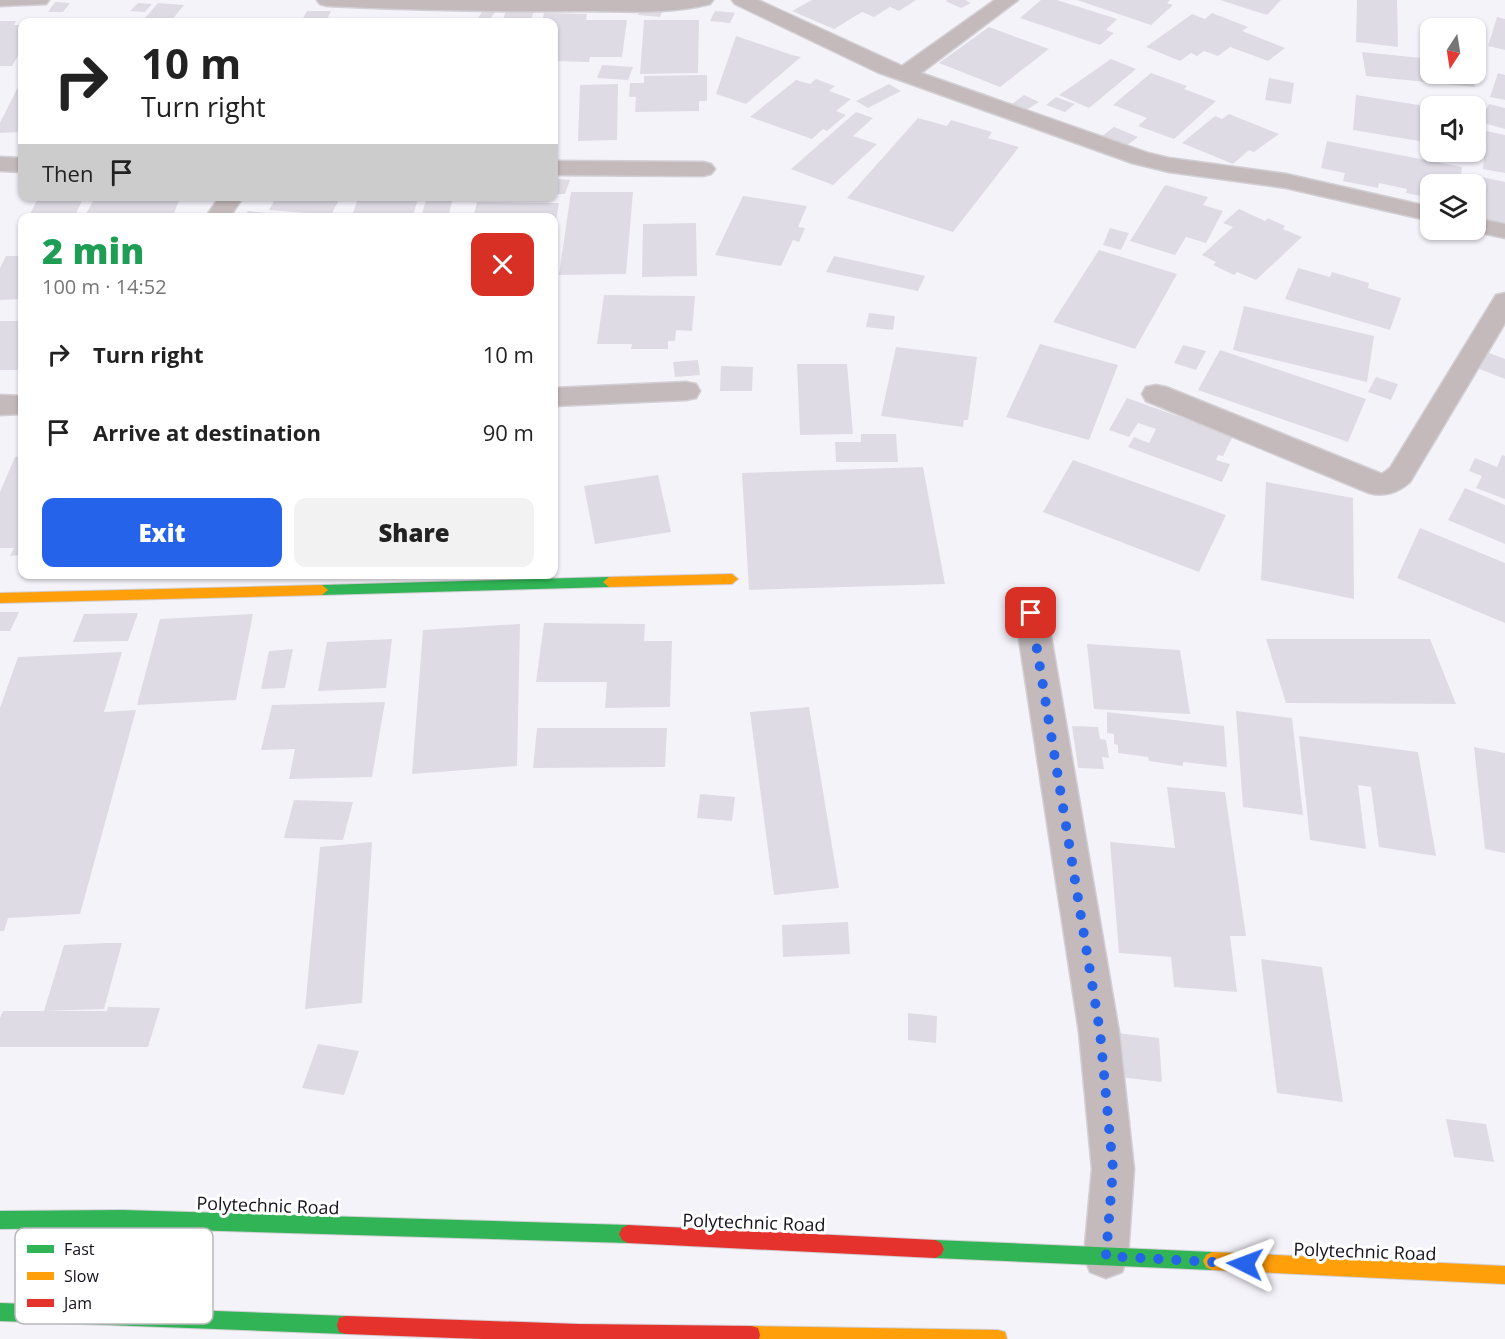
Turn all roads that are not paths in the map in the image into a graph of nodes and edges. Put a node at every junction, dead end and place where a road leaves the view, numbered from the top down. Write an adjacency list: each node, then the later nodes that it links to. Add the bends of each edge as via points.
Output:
1 (0, 0): 2 (street)
2 (39, 0)
3 (327, 0): 7 (street)
4 (703, 0): 7 (street)
5 (742, 0): 8 (street)
6 (1008, 0): 8 (street)
7 (455, 14)
8 (905, 74): 13 (street, via 1140,158 1286,181)
9 (0, 164): 10 (street)
10 (18, 165)
11 (558, 168): 12 (street)
12 (703, 169)
13 (1420, 211)
14 (1486, 227): 15 (street)
15 (1505, 231)
16 (1505, 302): 18 (street, via 1400,475 1379,486)
17 (686, 391): 19 (street)
18 (1156, 394)
19 (558, 397)
20 (0, 405): 21 (street)
21 (18, 405)
22 (732, 579): 23 (main road)
23 (0, 598)
24 (1031, 613): 26 (street, via 1100,1032 1113,1169)
25 (0, 1220): 26 (main road, Polytechnic Road, via 122,1219 574,1232)
26 (1106, 1256): 27 (main road, Polytechnic Road)
27 (1505, 1275)
28 (0, 1312): 29 (main road)
29 (15, 1313)
30 (213, 1321): 31 (main road)
31 (578, 1336): 32 (main road)
32 (981, 1338)

